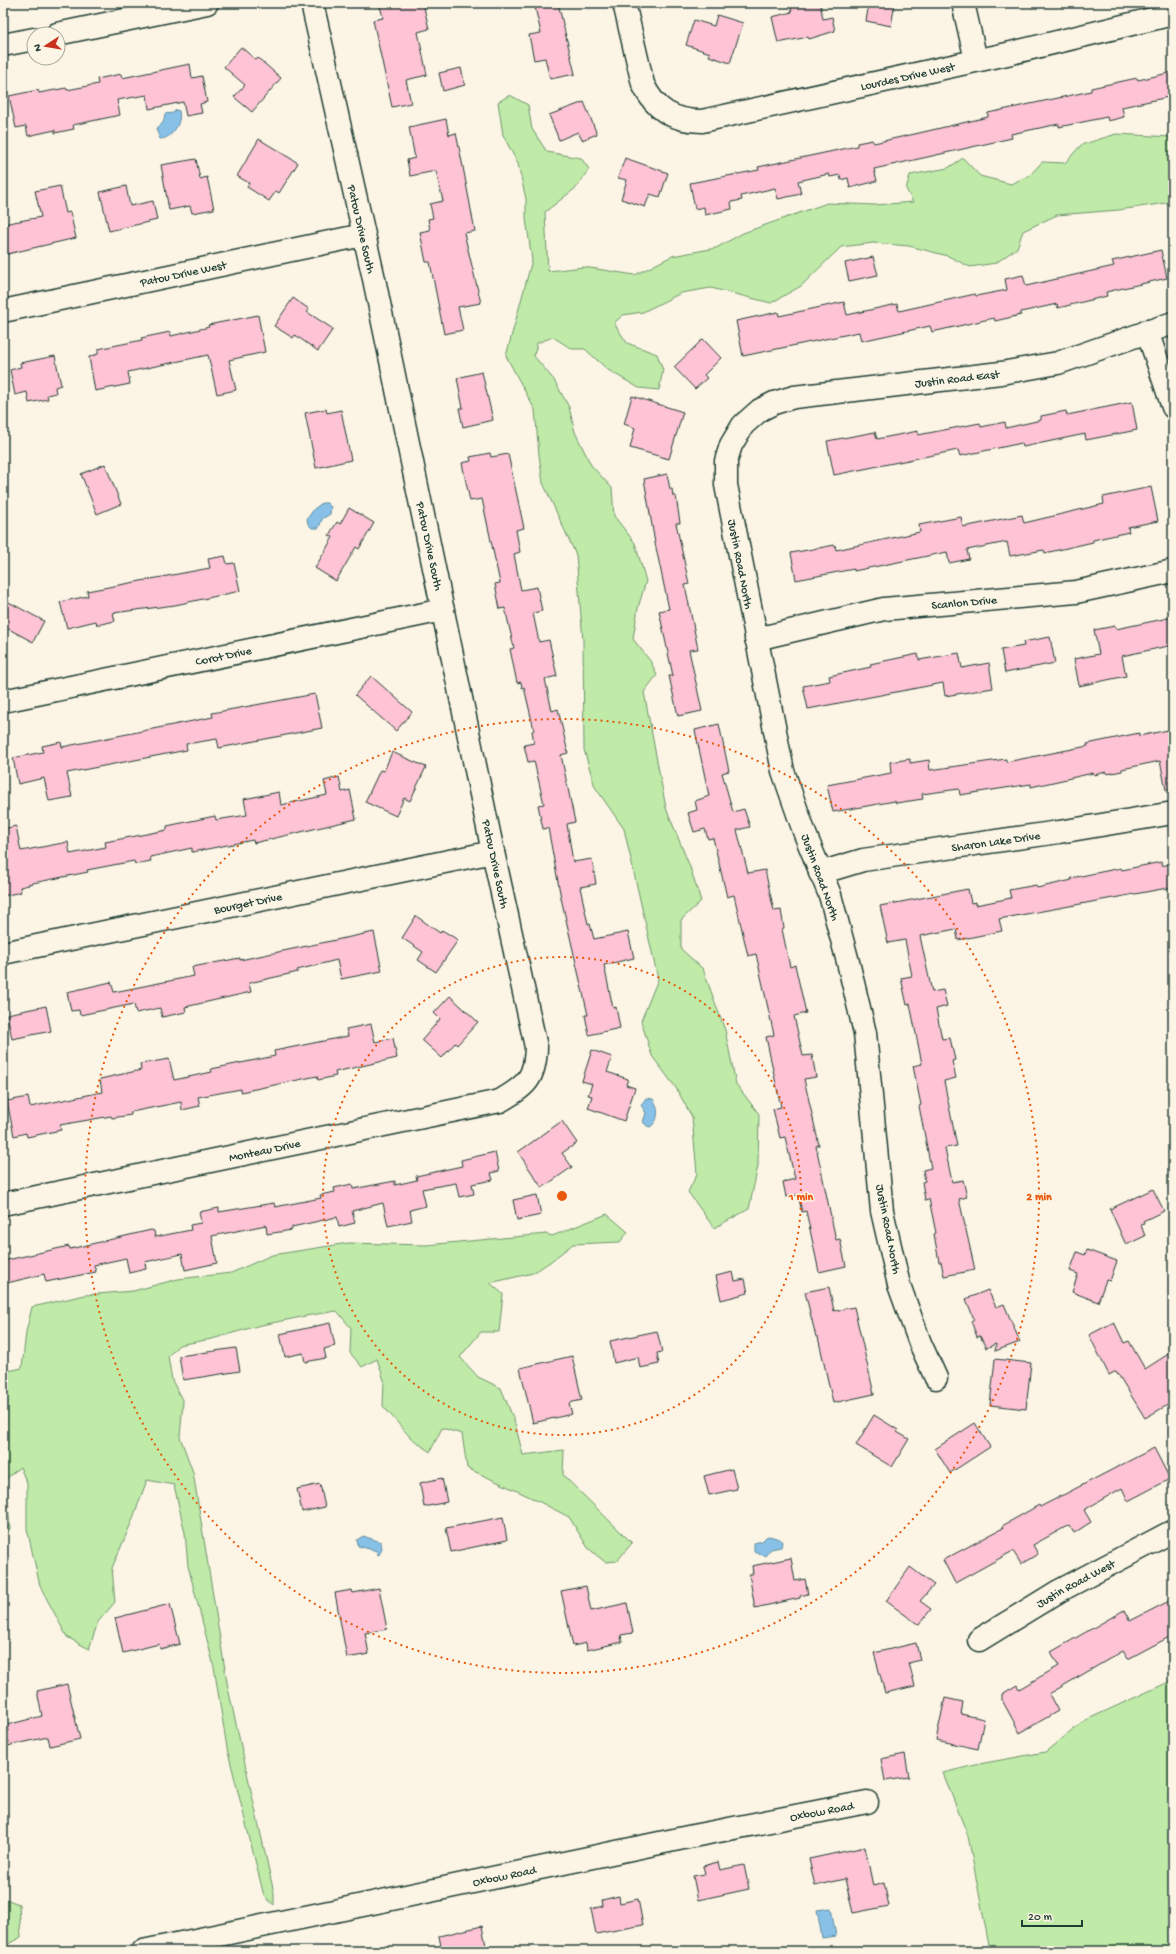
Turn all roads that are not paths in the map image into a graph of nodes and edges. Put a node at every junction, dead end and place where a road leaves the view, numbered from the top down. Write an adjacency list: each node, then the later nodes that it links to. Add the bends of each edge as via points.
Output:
1 (207, 3): 6 (street)
2 (312, 3): 10 (street, Patou Drive South)
3 (624, 3): 9 (street, Lourdes Drive West, via 643,84 648,95 664,112 691,121 702,121)
4 (963, 3): 9 (street)
5 (1173, 14): 9 (street, Lourdes Drive West)
6 (66, 32)
7 (26, 41): 8 (street)
8 (3, 45)
9 (976, 60)
10 (363, 235): 11 (street, Patou Drive West); 17 (street, Patou Drive South)
11 (3, 311)
12 (1173, 323): 13 (street, Justin Road East)
13 (1147, 331): 14 (street); 15 (street, Justin Road East, via 1058,363 1001,373 794,397 760,410)
14 (1173, 407)
15 (743, 425): 18 (street, Justin Road North, via 731,445 725,473)
16 (1173, 571): 18 (street, Scanlon Drive, via 1076,592 884,610)
17 (444, 610): 19 (street, Corot Drive); 21 (street, Patou Drive South)
18 (756, 640): 22 (street, Justin Road North, via 783,771)
19 (3, 701)
20 (1173, 813): 22 (street, Sharon Lake Drive, via 863,860)
21 (493, 852): 23 (street, Bourget Drive); 24 (street, Patou Drive South, via 536,1047 535,1064)
22 (820, 873): 26 (street, Justin Road North, via 830,895 865,1033 882,1210 896,1270 920,1343)
23 (3, 953)
24 (522, 1088): 25 (street, Monteau Drive, via 500,1101)
25 (3, 1204)
26 (936, 1378)
27 (1173, 1531): 28 (street, Justin Road West, via 1059,1591)
28 (979, 1640)
29 (867, 1802): 30 (street, Oxbow Road)
30 (143, 1951)

